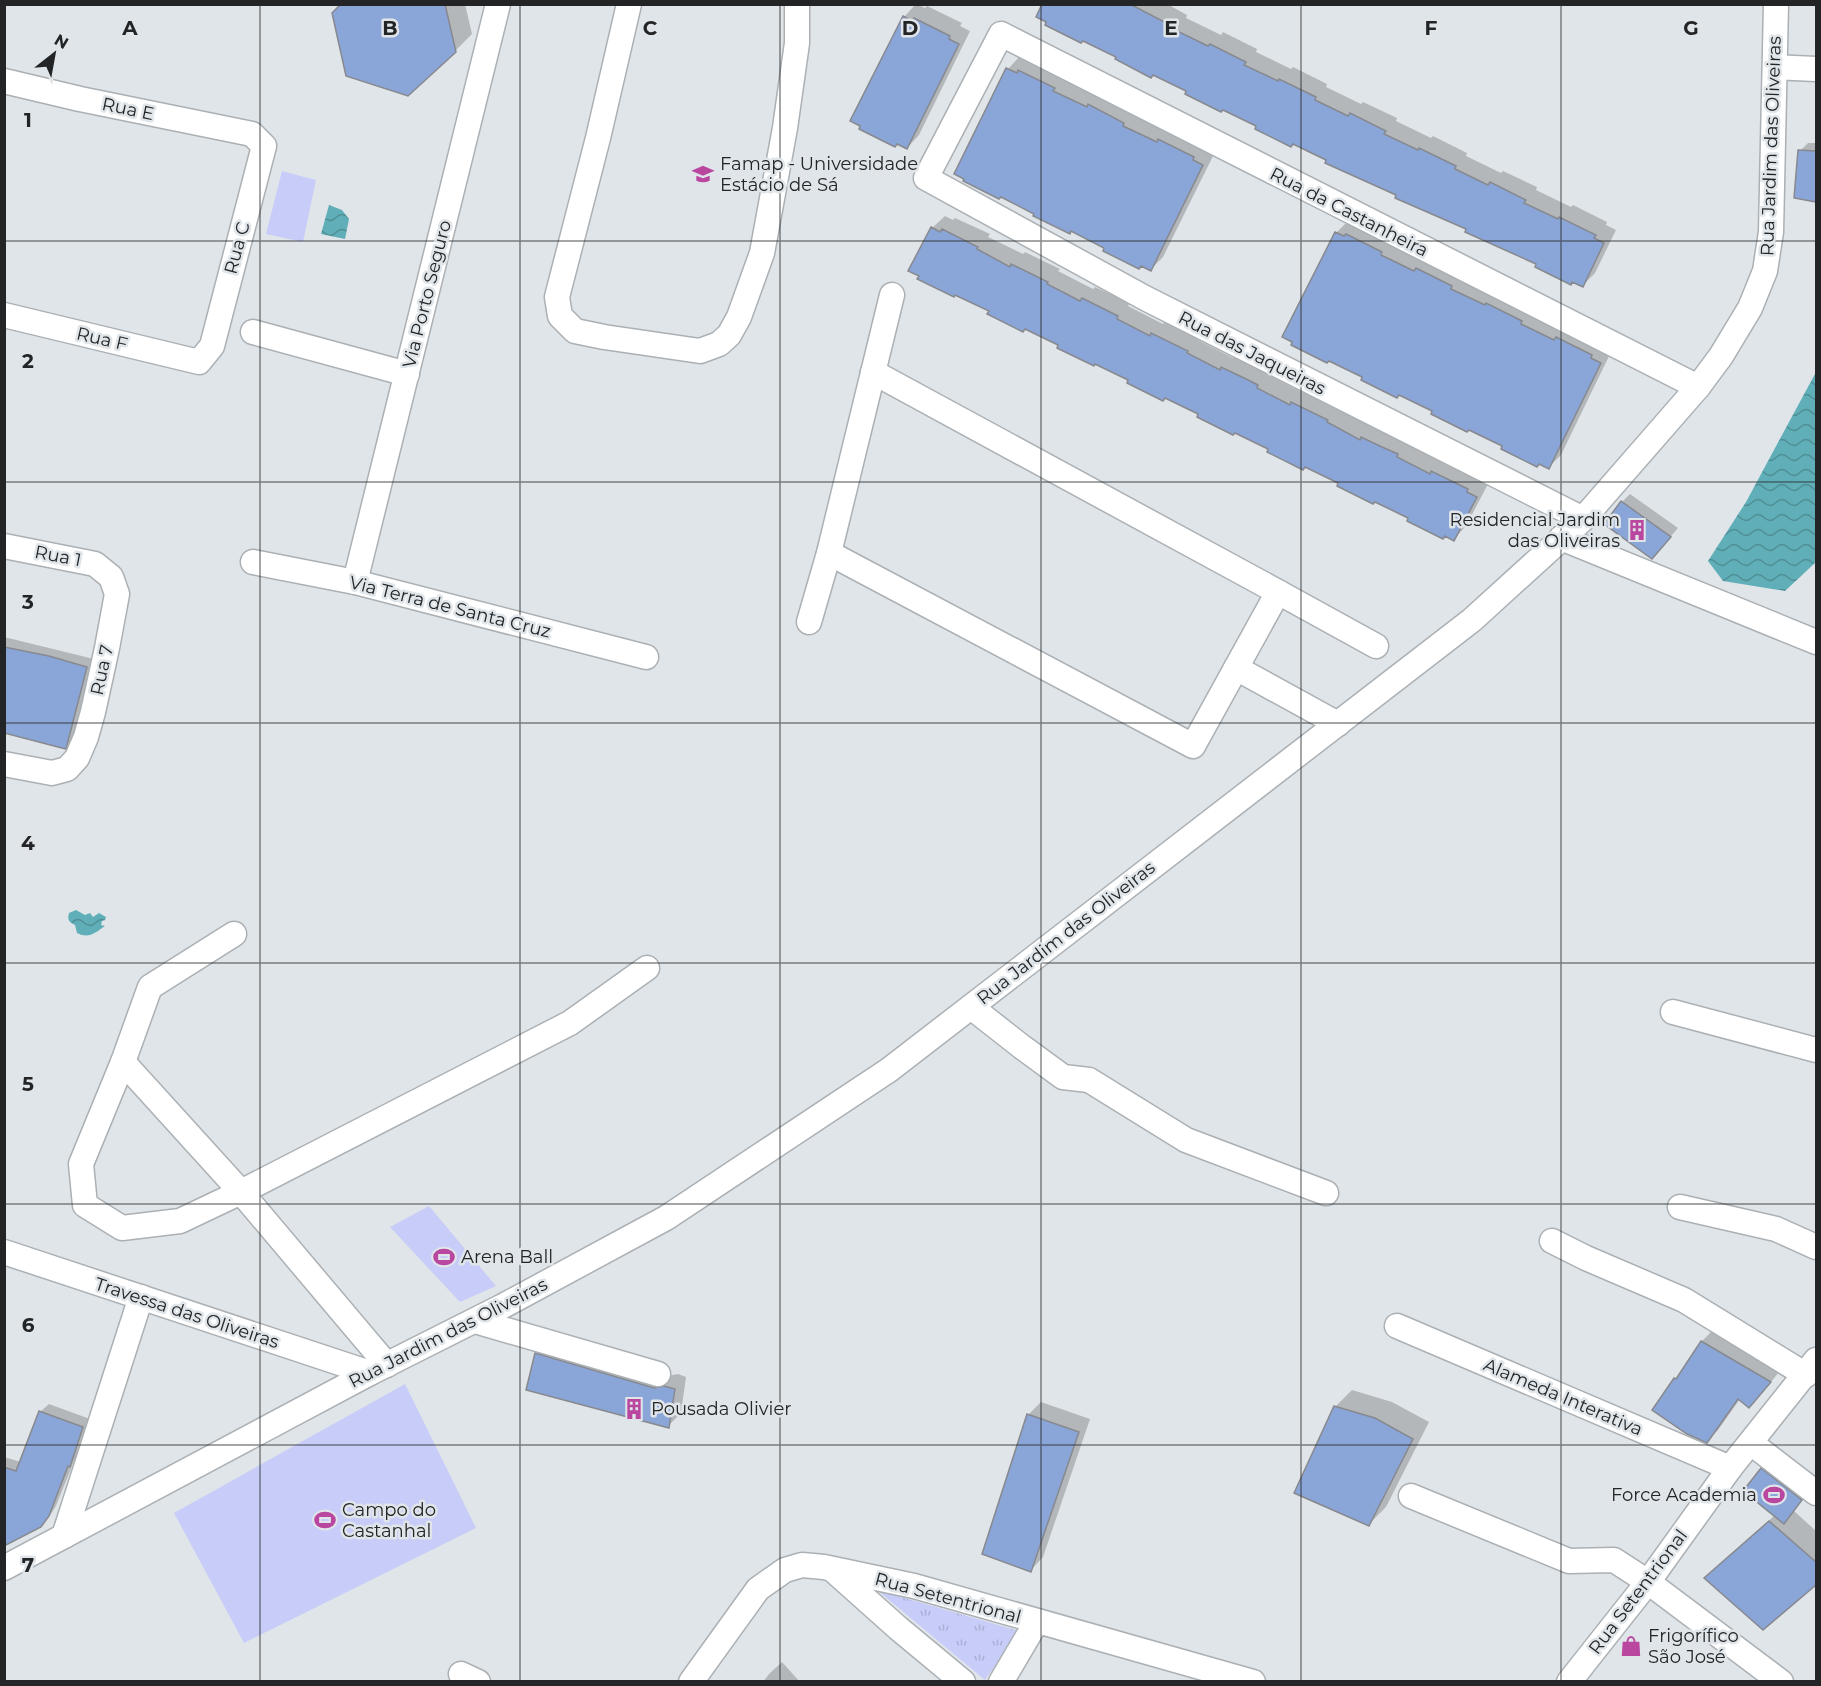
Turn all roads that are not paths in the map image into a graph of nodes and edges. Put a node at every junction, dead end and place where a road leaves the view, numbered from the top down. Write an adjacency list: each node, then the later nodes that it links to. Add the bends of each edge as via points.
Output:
1 (498, 4): 15 (street, Via Porto Seguro)
2 (629, 4): 3 (street, via 557,297 560,316 575,330 700,351 719,344 729,335 762,253 787,117 797,43)
3 (797, 4)
4 (1776, 4): 5 (street, Rua Jardim das Oliveiras)
5 (1774, 67): 6 (street); 16 (street, Rua Jardim das Oliveiras, via 1771,232 1765,272 1750,308)
6 (1816, 69)
7 (4, 81): 8 (street, Rua E)
8 (252, 134): 13 (street, Rua C, via 264,146 212,346)
9 (926, 178): 16 (street, Rua da Castanheira, via 1001,34); 17 (street, Rua das Jaqueiras, via 1145,298)
10 (892, 294): 14 (street)
11 (4, 315): 13 (street, Rua F)
12 (253, 332): 15 (street)
13 (199, 362)
14 (873, 372): 20 (street); 24 (street)
15 (407, 374): 23 (street, Via Porto Seguro)
16 (1698, 387): 17 (street, Rua Jardim das Oliveiras)
17 (1582, 519): 18 (street, Rua Jardim das Oliveiras)
18 (1561, 538): 26 (street); 30 (street, Rua Jardim das Oliveiras, via 1472,620)
19 (4, 546): 22 (street, Rua 1, via 87,561)
20 (830, 553): 25 (street); 29 (street, via 1192,746)
21 (253, 562): 23 (street, Via Terra de Santa Cruz)
22 (108, 574): 31 (street, Rua 7, via 117,594 108,648 82,750 72,765 52,773)
23 (355, 582): 28 (street, Via Terra de Santa Cruz)
24 (1278, 592): 27 (street); 29 (street)
25 (809, 622)
26 (1816, 642)
27 (1376, 646)
28 (646, 657)
29 (1236, 668): 30 (street)
30 (1338, 724): 34 (street, Rua Jardim das Oliveiras)
31 (4, 764)
32 (234, 934): 37 (street, via 150,987)
33 (647, 968): 38 (street, via 570,1023)
34 (971, 1007): 39 (street, via 1063,1077 1089,1080 1186,1140); 45 (street, Rua Jardim das Oliveiras, via 888,1070 666,1218)
35 (1673, 1012): 36 (street)
36 (1816, 1050)
37 (123, 1062): 38 (street); 38 (street, via 81,1164 85,1205 122,1228 180,1221)
38 (241, 1192): 48 (street)
39 (1326, 1193)
40 (1680, 1207): 42 (street, via 1776,1229)
41 (1551, 1241): 47 (street, via 1684,1300)
42 (1816, 1247)
43 (4, 1252): 44 (street, Travessa das Oliveiras)
44 (141, 1298): 48 (street, Travessa das Oliveiras); 54 (street)
45 (475, 1321): 48 (street, Rua Jardim das Oliveiras); 49 (street)
46 (1397, 1326): 51 (street, Alameda Interativa)
47 (1811, 1367): 50 (street, Rua Setentrional)
48 (378, 1369): 54 (street, Rua Jardim das Oliveiras)
49 (658, 1374)
50 (1751, 1443): 51 (street, Rua Setentrional); 52 (street)
51 (1730, 1468): 57 (street, Rua Setentrional)
52 (1816, 1493)
53 (1410, 1496): 57 (street, via 1569,1561 1614,1560)
54 (64, 1536): 55 (street, Rua Jardim das Oliveiras)
55 (4, 1569)
56 (832, 1569): 58 (street, Rua Setentrional, via 914,1586); 59 (street, Rua Setentrional, via 794,1567 758,1589); 60 (street)
57 (1648, 1582): 63 (street, Rua Setentrional); 64 (street)
58 (1037, 1621): 61 (street); 62 (street, Rua Setentrional)
59 (691, 1682)
60 (963, 1682)
61 (1001, 1682)
62 (1252, 1682)
63 (1569, 1682)
64 (1780, 1682)

